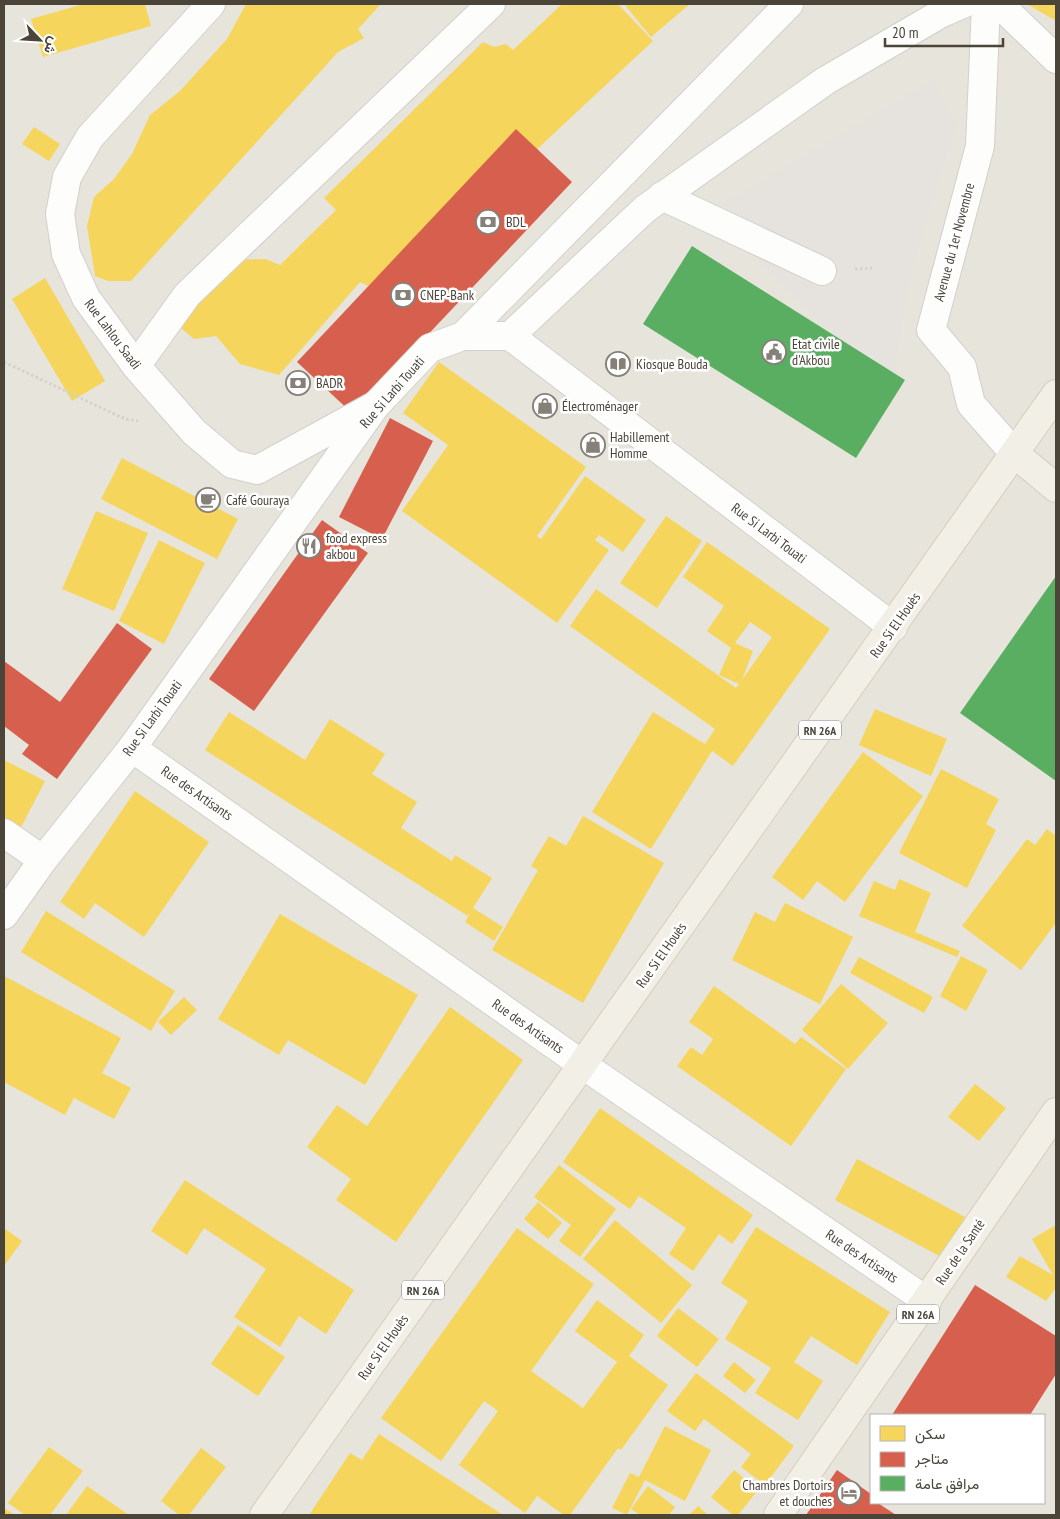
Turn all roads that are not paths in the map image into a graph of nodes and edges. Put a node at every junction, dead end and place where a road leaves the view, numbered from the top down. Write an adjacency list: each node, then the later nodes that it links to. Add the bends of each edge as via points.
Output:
1 (211, 4): 12 (street, Rue Lahlou Saadi, via 90,137 67,177 60,214 66,254 86,298)
2 (490, 4): 12 (street, via 187,294)
3 (789, 4): 10 (street)
4 (963, 4): 8 (street, via 825,81)
5 (986, 4): 15 (street, Avenue du 1er Novembre, via 980,146 931,330 962,367 971,404)
6 (998, 4): 7 (street)
7 (1056, 59)
8 (662, 196): 9 (street); 11 (street)
9 (822, 271)
10 (463, 336): 11 (street, Rue Si Larbi Touati); 14 (street, Rue Si Larbi Touati, via 430,348)
11 (510, 336): 17 (street, Rue Si Larbi Touati)
12 (136, 366): 14 (street, Rue Lahlou Saadi, via 194,432 232,464 257,470)
13 (1056, 394): 15 (main road, Rue Si El Houès / RN 26A)
14 (376, 405): 18 (street, Rue Si Larbi Touati)
15 (1014, 453): 16 (main road); 17 (main road, Rue Si El Houès / RN 26A)
16 (1056, 488)
17 (893, 627): 22 (main road, Rue Si El Houès / RN 26A)
18 (132, 748): 20 (street, Rue Si Larbi Touati); 22 (street, Rue des Artisants)
19 (4, 833): 20 (street)
20 (43, 860): 21 (street, Rue Si Larbi Touati)
21 (4, 915)
22 (583, 1065): 24 (street, Rue des Artisants); 25 (main road, Rue Si El Houès / RN 26A)
23 (1056, 1112): 24 (main road, Rue de la Santé / RN 26A)
24 (927, 1301): 26 (main road, Rue de la Santé / RN 26A)
25 (264, 1515)
26 (778, 1515)

